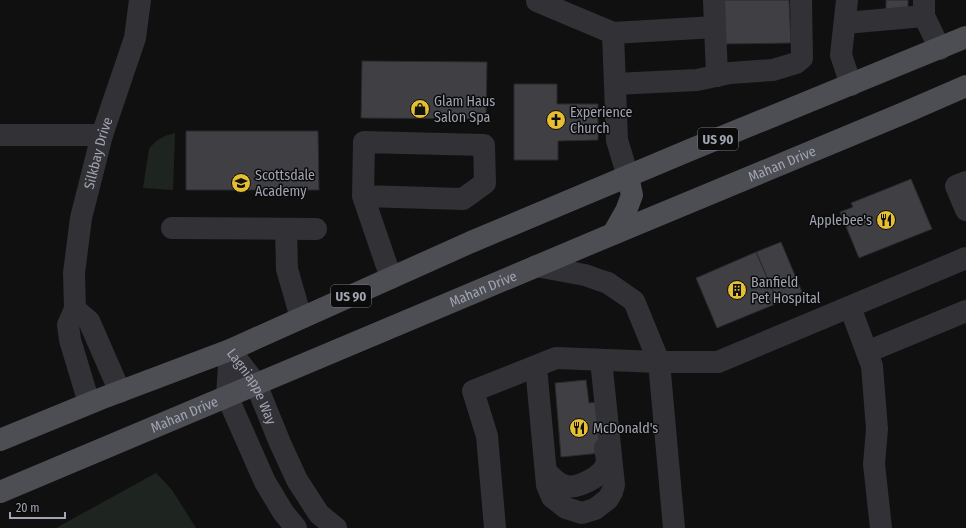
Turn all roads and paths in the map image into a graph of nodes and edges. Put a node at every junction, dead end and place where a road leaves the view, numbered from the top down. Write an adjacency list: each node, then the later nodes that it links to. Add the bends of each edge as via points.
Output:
1 (140, 0): 17 (street, Silkbay Drive, via 135,38)
2 (537, 0): 9 (street)
3 (714, 0): 8 (street)
4 (801, 0): 12 (street, via 802,58 796,63 773,70)
5 (847, 0): 7 (street)
6 (924, 8): 7 (street); 11 (street)
7 (845, 22): 14 (street, via 841,55)
8 (715, 27): 9 (street); 12 (street)
9 (613, 33): 13 (street)
10 (966, 38): 11 (main road, US 90)
11 (940, 49): 14 (main road, US 90)
12 (717, 76): 13 (street, via 697,80)
13 (615, 84): 18 (street, via 617,140)
14 (852, 85): 18 (main road, US 90)
15 (966, 86): 25 (main road, Mahan Drive)
16 (0, 134): 17 (street)
17 (102, 135): 30 (street, Silkbay Drive, via 81,218 74,273)
18 (628, 177): 25 (main road, via 632,195); 28 (main road, US 90)
19 (966, 182): 21 (street, via 956,186)
20 (363, 196): 20 (street, via 364,142 484,145 484,183 464,200); 28 (street)
21 (966, 210)
22 (172, 228): 23 (street)
23 (286, 229): 24 (street); 32 (street, via 287,269)
24 (316, 229)
25 (613, 234): 27 (main road, Mahan Drive)
26 (966, 258): 29 (street)
27 (536, 266): 36 (street, via 600,280 634,300); 38 (main road, Mahan Drive)
28 (391, 278): 32 (main road, US 90)
29 (850, 307): 34 (street); 36 (street, via 718,362)
30 (75, 309): 39 (street, via 89,321); 41 (street, via 68,325 70,340)
31 (966, 311): 34 (street)
32 (301, 318): 33 (main road, US 90)
33 (230, 350): 38 (street, Lagniappe Way); 39 (main road, US 90); 40 (street, Lagniappe Way)
34 (867, 352): 49 (street, via 872,366 877,429 874,464)
35 (601, 360): 36 (street); 37 (street, via 556,358); 43 (street, via 598,381 605,467 594,478 578,486 566,486 554,480); 43 (street, via 614,484 612,492 608,499 595,509 582,513 566,508 552,497 547,485)
36 (659, 362): 48 (street)
37 (536, 367): 43 (street); 47 (street, via 473,392 487,436)
38 (256, 384): 40 (main road, Mahan Drive); 46 (street, Lagniappe Way, via 297,480 319,514)
39 (120, 392): 41 (main road, US 90)
40 (227, 396): 44 (main road, Mahan Drive); 45 (street, Lagniappe Way, via 265,482)
41 (89, 403): 42 (main road, US 90)
42 (0, 440)
43 (546, 471)
44 (0, 492)
45 (296, 528)
46 (336, 528)
47 (495, 528)
48 (674, 528)
49 (880, 528)

